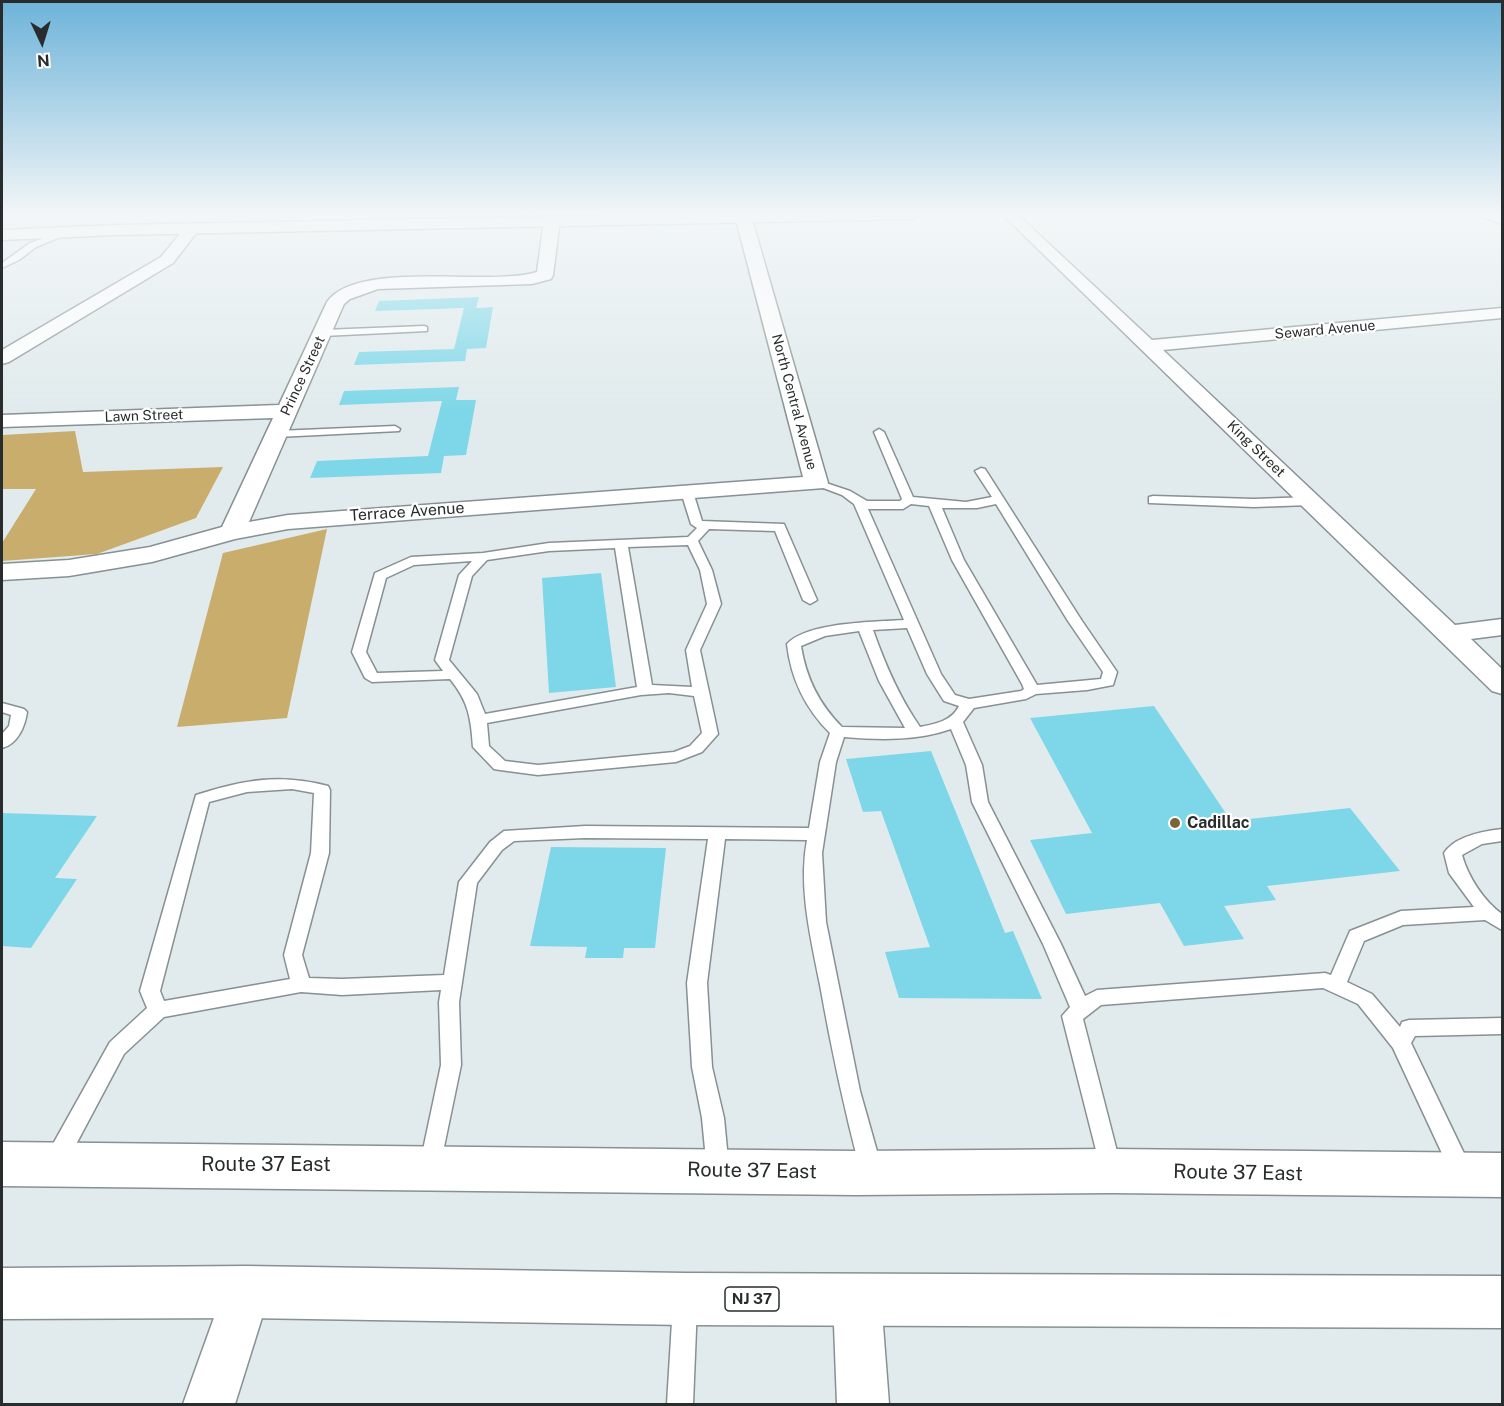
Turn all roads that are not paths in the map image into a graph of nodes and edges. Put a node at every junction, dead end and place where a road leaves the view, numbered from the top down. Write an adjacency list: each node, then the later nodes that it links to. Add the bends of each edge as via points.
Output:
1 (134, 280): 9 (street)
2 (511, 280): 7 (street, Prince Street, via 367,287 336,302)
3 (760, 280): 16 (street, North Central Avenue)
4 (1078, 280): 8 (street, King Street)
5 (1503, 313): 8 (street, Seward Avenue)
6 (424, 329): 7 (lane)
7 (323, 333): 10 (street, Prince Street)
8 (1147, 346): 21 (street, King Street)
9 (2, 358)
10 (286, 411): 11 (street, Lawn Street); 14 (street, Prince Street)
11 (2, 421)
12 (395, 429): 14 (lane)
13 (879, 432): 19 (lane)
14 (277, 434): 25 (street, Prince Street)
15 (981, 471): 18 (lane)
16 (816, 483): 17 (street, Terrace Avenue); 22 (lane)
17 (687, 492): 24 (lane, via 697,524); 25 (street, Terrace Avenue, via 288,522)
18 (999, 499): 23 (lane, via 974,505); 38 (lane, via 1110,672 1108,682)
19 (909, 500): 22 (lane, via 903,505); 23 (lane)
20 (1153, 500): 21 (lane)
21 (1310, 501): 34 (street, King Street)
22 (860, 503): 31 (lane)
23 (934, 503): 38 (lane, via 958,560)
24 (705, 526): 26 (lane); 30 (lane, via 780,527)
25 (232, 531): 29 (street, Terrace Avenue, via 152,554 69,568)
26 (692, 541): 27 (lane); 39 (lane, via 706,570 714,604 693,650)
27 (621, 544): 28 (lane, via 549,547); 37 (lane)
28 (483, 556): 35 (lane, via 466,575 442,660); 35 (lane, via 411,561 380,576 374,593 370,622 359,652 372,678)
29 (2, 572)
30 (810, 600)
31 (912, 623): 32 (lane); 40 (lane, via 949,698)
32 (865, 627): 44 (lane, via 896,705); 45 (lane, via 828,631 794,644 804,689)
33 (1503, 627): 34 (street)
34 (1449, 634): 36 (street, King Street)
35 (452, 675): 42 (lane, via 470,694)
36 (1503, 685)
37 (645, 689): 39 (lane, via 676,687); 42 (lane)
38 (1032, 690): 40 (lane, via 1026,695)
39 (700, 693): 42 (lane, via 710,734 696,749 676,757 538,770 500,765 481,747)
40 (968, 704): 43 (lane)
41 (2, 708): 46 (lane, via 19,712 17,727)
42 (479, 720)
43 (955, 720): 44 (lane, via 937,729); 55 (lane, via 974,765 980,802)
44 (915, 731): 45 (lane)
45 (838, 732): 48 (lane, via 828,762)
46 (2, 743)
47 (717, 834): 48 (lane); 51 (lane, via 585,831 510,835 496,846 468,882); 61 (lane, via 697,983 702,1067 713,1118)
48 (815, 834): 63 (lane, via 817,922 850,1091)
49 (1503, 835): 50 (lane, via 1466,843 1453,853 1458,873)
50 (1495, 918): 53 (lane, via 1401,918 1357,936)
51 (453, 982): 52 (lane); 60 (lane, via 451,1065)
52 (301, 985): 54 (lane); 54 (lane, via 293,956 320,853 322,790 277,782 240,787 202,799 150,991)
53 (1336, 986): 55 (lane, via 1325,980 1097,998); 57 (lane, via 1365,999)
54 (158, 1010): 59 (lane, via 117,1048)
55 (1081, 1010): 62 (lane, via 1072,1016 1077,1044)
56 (1503, 1026): 57 (lane, via 1409,1028)
57 (1401, 1043): 64 (lane)
58 (2, 1164): 59 (main road, Route 37 East)
59 (54, 1164): 60 (main road, Route 37 East)
60 (431, 1167): 61 (main road, Route 37 East)
61 (718, 1170): 63 (main road, Route 37 East)
62 (1111, 1171): 63 (main road, Route 37 East); 64 (main road, Route 37 East)
63 (872, 1172)
64 (1483, 1175)
65 (246, 1292): 66 (main road, NJ 37); 67 (main road, NJ 37); 70 (street)
66 (2, 1294)
67 (685, 1299): 68 (main road, NJ 37); 71 (lane)
68 (857, 1299): 69 (main road, NJ 37); 72 (street)
69 (1503, 1302)
70 (209, 1404)
71 (680, 1404)
72 (863, 1404)

